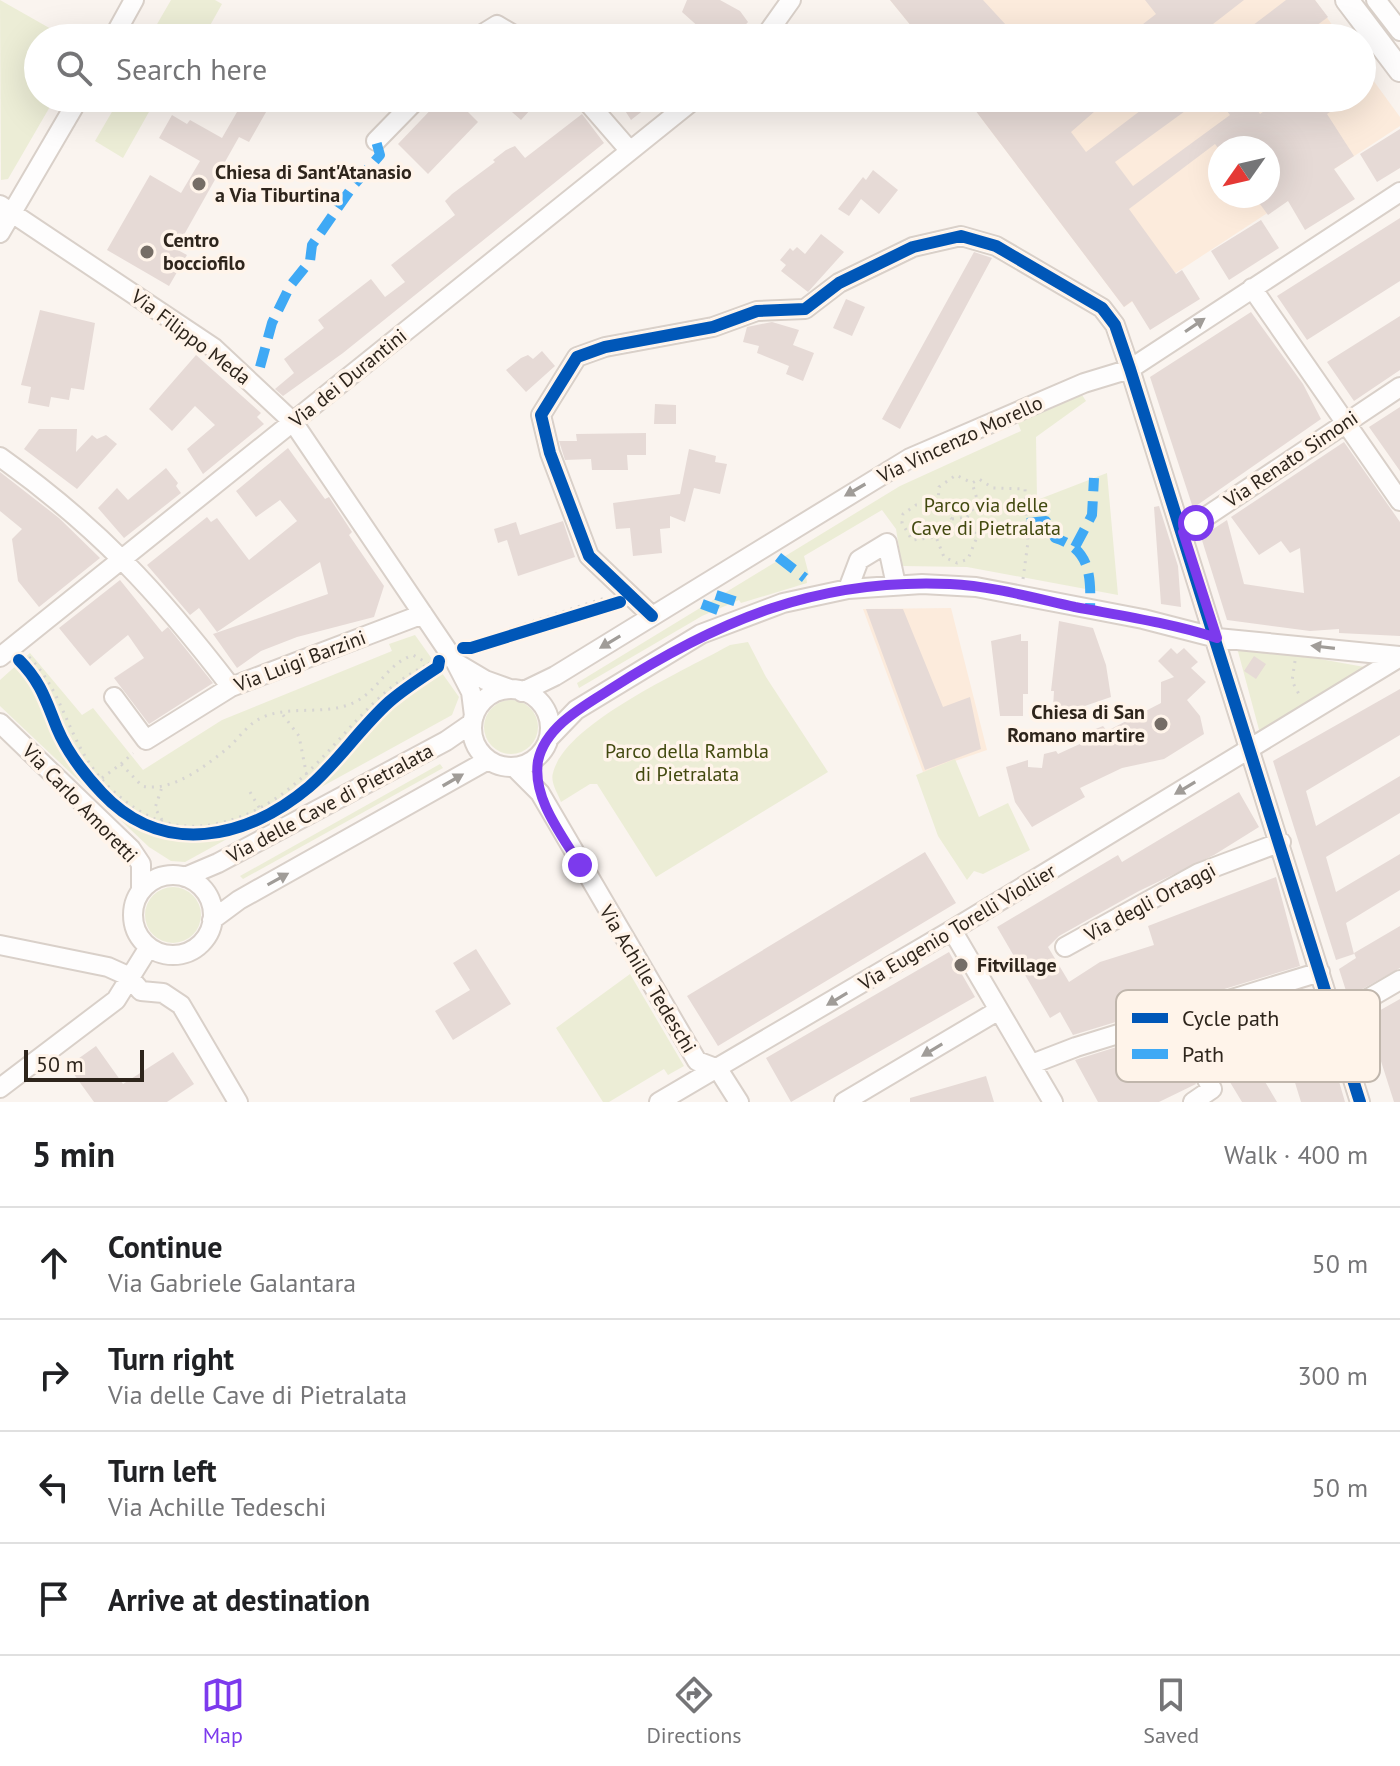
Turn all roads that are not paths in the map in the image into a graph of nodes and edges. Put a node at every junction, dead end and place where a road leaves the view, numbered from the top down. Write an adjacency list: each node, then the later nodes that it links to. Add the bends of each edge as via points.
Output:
1 (134, 0): 5 (street)
2 (1347, 0): 7 (main road)
3 (1376, 0): 8 (street)
4 (785, 3): 6 (street)
5 (121, 24)
6 (772, 24)
7 (1365, 24)
8 (1400, 31)
9 (1376, 38): 10 (main road)
10 (1400, 70)
11 (70, 112): 18 (street)
12 (404, 112): 15 (street)
13 (596, 112): 16 (street)
14 (679, 112): 16 (street, Via dei Durantini)
15 (376, 141)
16 (630, 151): 23 (street, Via dei Durantini)
17 (1400, 192): 20 (street, Via Vincenzo Morello)
18 (6, 209): 19 (street); 23 (street, Via Filippo Meda, via 214,348)
19 (0, 233)
20 (1252, 288): 21 (street, Via Vincenzo Morello, one-way to 20); 24 (street)
21 (1130, 369): 27 (street); 32 (street, Via Vincenzo Morello, one-way to 32, via 1084,383 910,458); 32 (street, via 1115,325 1102,308 996,246 961,236 913,247 839,283 805,309 757,311 713,327 577,357 541,415 550,453 592,562)
22 (1400, 387): 24 (street, Via Renato Simoni)
23 (293, 422): 28 (street, Via dei Durantini); 31 (street, Via Filippo Meda)
24 (1345, 423): 26 (street); 27 (street, Via Renato Simoni)
25 (0, 457): 28 (street, via 78,515)
26 (1400, 501)
27 (1183, 532): 33 (street)
28 (122, 559): 34 (street, Via dei Durantini); 37 (street)
29 (896, 585): 30 (street); 30 (street, via 887,543 859,560); 33 (street, via 962,585)
30 (848, 589): 42 (street, via 783,603 701,634 576,710)
31 (423, 614): 36 (street, Via Filippo Meda); 37 (street, Via Luigi Barzini)
32 (652, 616): 38 (street, Via Vincenzo Morello, one-way to 38)
33 (1217, 638): 35 (street, one-way to 33); 43 (street)
34 (0, 657)
35 (1400, 657): 43 (street, Via Eugenio Torelli Viollier)
36 (447, 659): 38 (street, Via Filippo Meda); 40 (street, Via Filippo Meda, via 471,692)
37 (231, 687): 39 (street, Via Luigi Barzini, via 146,740)
38 (516, 690): 40 (street, via 489,696); 42 (street, via 538,700 547,711)
39 (114, 697)
40 (473, 720): 45 (street, via 474,741); 49 (street, Via delle Cave di Pietralata, via 446,741)
41 (0, 723): 50 (street, Via Carlo Amoretti, via 131,849 141,864)
42 (549, 738): 44 (street)
43 (1252, 748): 48 (street); 52 (street, Via Eugenio Torelli Viollier, one-way to 52)
44 (540, 755): 46 (street); 47 (street)
45 (488, 760): 46 (street); 51 (street, Via delle Cave di Pietralata, one-way to 45)
46 (515, 768): 47 (street, Via Achille Tedeschi)
47 (540, 793): 65 (street, Via Achille Tedeschi, via 697,1061)
48 (1281, 842): 55 (street, Via degli Ortaggi, via 1199,873); 56 (street)
49 (185, 877): 50 (street, via 164,876); 51 (street, via 206,894)
50 (141, 891): 54 (street, via 133,917 139,937)
51 (212, 920): 54 (street, via 203,941 185,953)
52 (952, 930): 62 (street); 65 (street, Via Eugenio Torelli Viollier, one-way to 65)
53 (0, 945): 57 (street, via 108,967)
54 (149, 947): 57 (street)
55 (1065, 947)
56 (1320, 972): 59 (street); 60 (street)
57 (131, 980): 68 (street, via 116,1000); 69 (street, via 141,991 163,993 181,1005)
58 (1400, 980): 61 (street)
59 (1263, 990)
60 (1326, 990)
61 (1380, 992)
62 (999, 1010): 64 (street); 72 (street, one-way to 72)
63 (1116, 1035): 64 (street)
64 (1032, 1064): 73 (street)
65 (718, 1069): 70 (street, Via Eugenio Torelli Viollier); 71 (street, Via Achille Tedeschi)
66 (1208, 1082): 74 (street, via 1212,1089)
67 (1354, 1082): 75 (street)
68 (0, 1088)
69 (238, 1102)
70 (659, 1102)
71 (739, 1102)
72 (844, 1102)
73 (1053, 1102)
74 (1193, 1102)
75 (1360, 1102)

